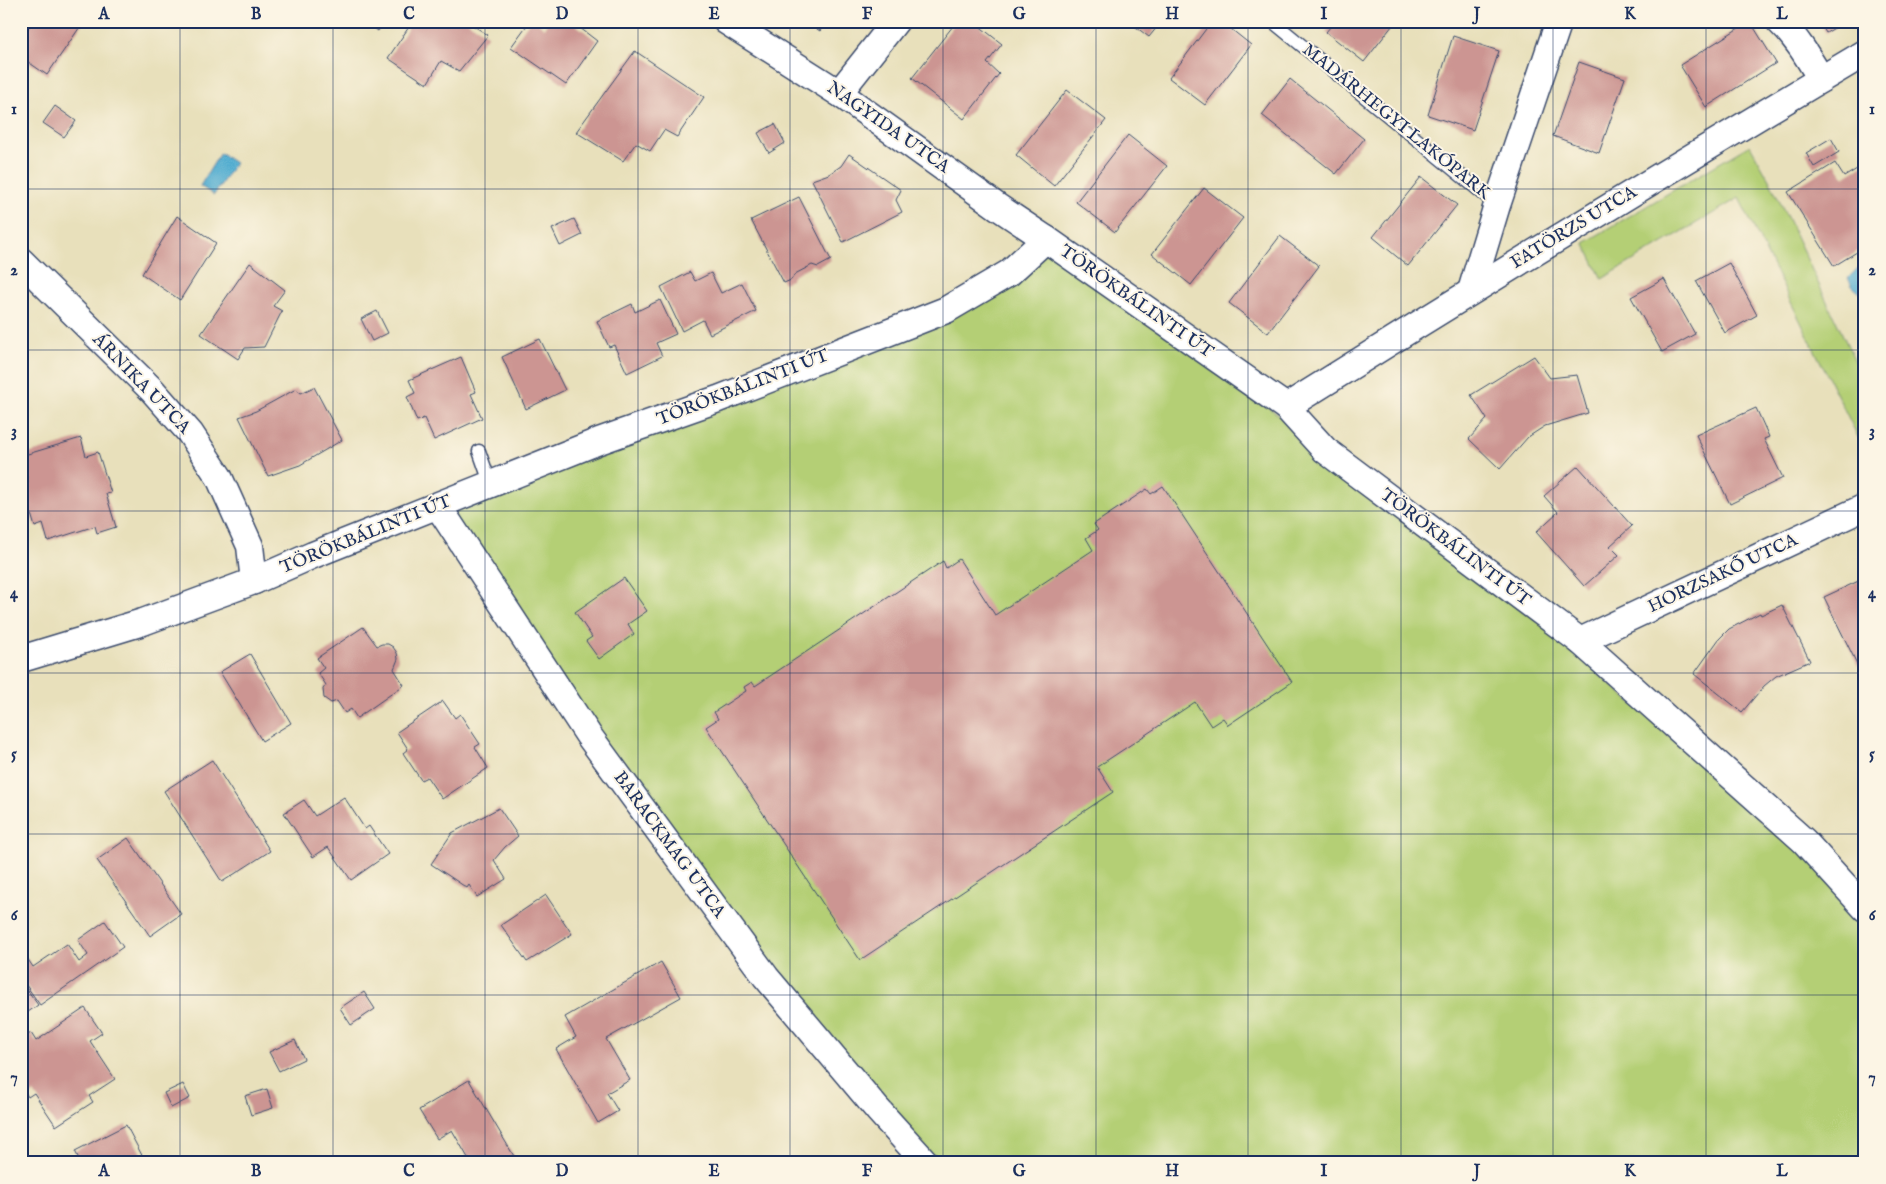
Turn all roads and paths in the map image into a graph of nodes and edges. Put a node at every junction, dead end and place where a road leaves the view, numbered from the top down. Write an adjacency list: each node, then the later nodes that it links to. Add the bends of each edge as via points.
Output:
1 (726, 21): 8 (street, NAGYIDA UTCA)
2 (896, 21): 8 (street)
3 (1272, 21): 9 (lane, MADÁRHEGYI LAKÓPARK)
4 (1559, 21): 9 (street)
5 (1779, 21): 7 (street, via 1802,48)
6 (1865, 53): 7 (street, FATÖRZS UTCA)
7 (1821, 79): 12 (street, FATÖRZS UTCA)
8 (839, 93): 10 (street, NAGYIDA UTCA)
9 (1497, 205): 12 (street)
10 (1046, 239): 13 (street, TÖRÖKBÁLINTI ÚT); 15 (street, TÖRÖKBÁLINTI ÚT, via 1009,273 946,310)
11 (21, 261): 18 (street, ÁRNIKA UTCA, via 152,390 190,433 219,477 250,546)
12 (1471, 291): 13 (street, FATÖRZS UTCA)
13 (1286, 407): 19 (street, TÖRÖKBÁLINTI ÚT, via 1325,450)
14 (479, 451): 15 (lane)
15 (490, 485): 16 (street, TÖRÖKBÁLINTI ÚT)
16 (438, 506): 18 (street, TÖRÖKBÁLINTI ÚT, via 312,554); 22 (street, BARACKMAG UTCA, via 589,736 766,977)
17 (1865, 507): 19 (street, HORZSAKŐ UTCA)
18 (254, 581): 20 (street, TÖRÖKBÁLINTI ÚT, via 143,622)
19 (1580, 641): 21 (street, TÖRÖKBÁLINTI ÚT, via 1804,841)
20 (21, 659)
21 (1865, 908)
22 (926, 1163)

